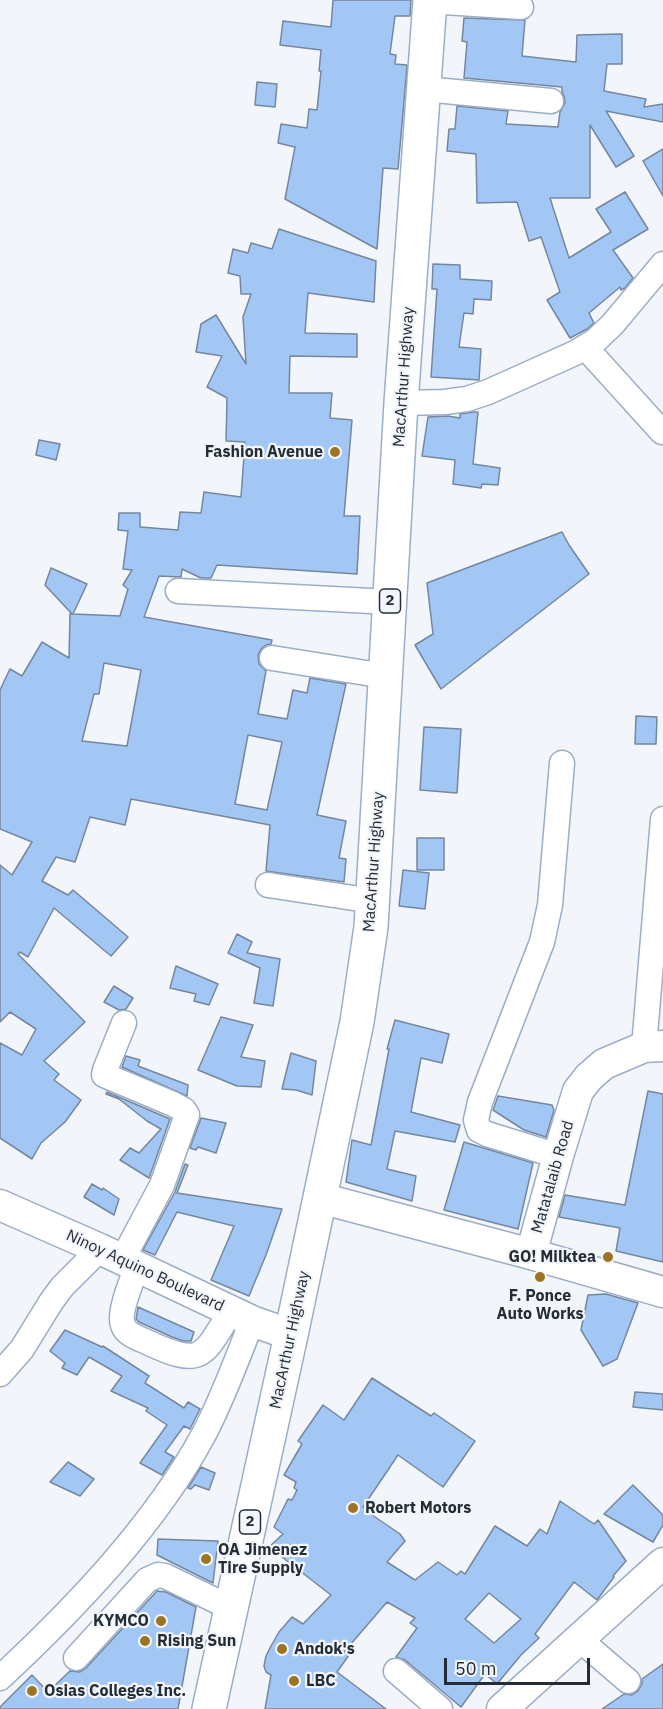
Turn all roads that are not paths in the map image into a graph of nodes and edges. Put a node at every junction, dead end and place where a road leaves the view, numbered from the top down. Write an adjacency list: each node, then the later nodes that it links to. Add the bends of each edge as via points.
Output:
1 (430, 1): 2 (street); 3 (highway, MacArthur Highway / 2)
2 (521, 8)
3 (424, 89): 4 (street); 7 (highway, MacArthur Highway / 2)
4 (551, 100)
5 (663, 264): 6 (street, via 612,325)
6 (585, 347): 7 (street, via 467,399); 8 (street)
7 (401, 403): 10 (highway, MacArthur Highway / 2)
8 (662, 432)
9 (178, 591): 10 (street)
10 (390, 602): 12 (highway, MacArthur Highway / 2)
11 (272, 658): 12 (street)
12 (386, 676): 16 (highway, MacArthur Highway / 2)
13 (562, 763): 19 (street, via 550,905 542,942 476,1120 479,1130 487,1134)
14 (663, 819): 18 (street)
15 (268, 885): 16 (street)
16 (373, 901): 20 (highway, MacArthur Highway / 2, via 357,1022)
17 (124, 1023): 23 (street, via 104,1076 173,1104 187,1115 162,1185)
18 (654, 1047): 19 (main road, Matatalaib Road, via 620,1056 589,1077 578,1091)
19 (558, 1156): 22 (main road, Matatalaib Road)
20 (320, 1198): 22 (main road, Matatalaib Road); 26 (highway, MacArthur Highway / 2)
21 (0, 1205): 23 (main road, Ninoy Aquino Boulevard)
22 (531, 1254): 24 (main road)
23 (120, 1259): 25 (main road, Ninoy Aquino Boulevard); 25 (street, via 122,1322 131,1335 187,1357 208,1348); 27 (street, via 62,1287 22,1349)
24 (663, 1292)
25 (242, 1316): 26 (main road, Ninoy Aquino Boulevard); 33 (street, via 204,1434 144,1527 43,1638)
26 (291, 1335): 29 (highway, MacArthur Highway / 2)
27 (0, 1374)
28 (663, 1563): 30 (main road)
29 (231, 1608): 31 (street, via 158,1575 147,1580); 35 (highway, MacArthur Highway / 2)
30 (579, 1639): 34 (street); 37 (main road)
31 (76, 1658)
32 (396, 1671): 36 (street)
33 (0, 1678)
34 (628, 1681)
35 (209, 1709)
36 (441, 1709)
37 (502, 1709)

